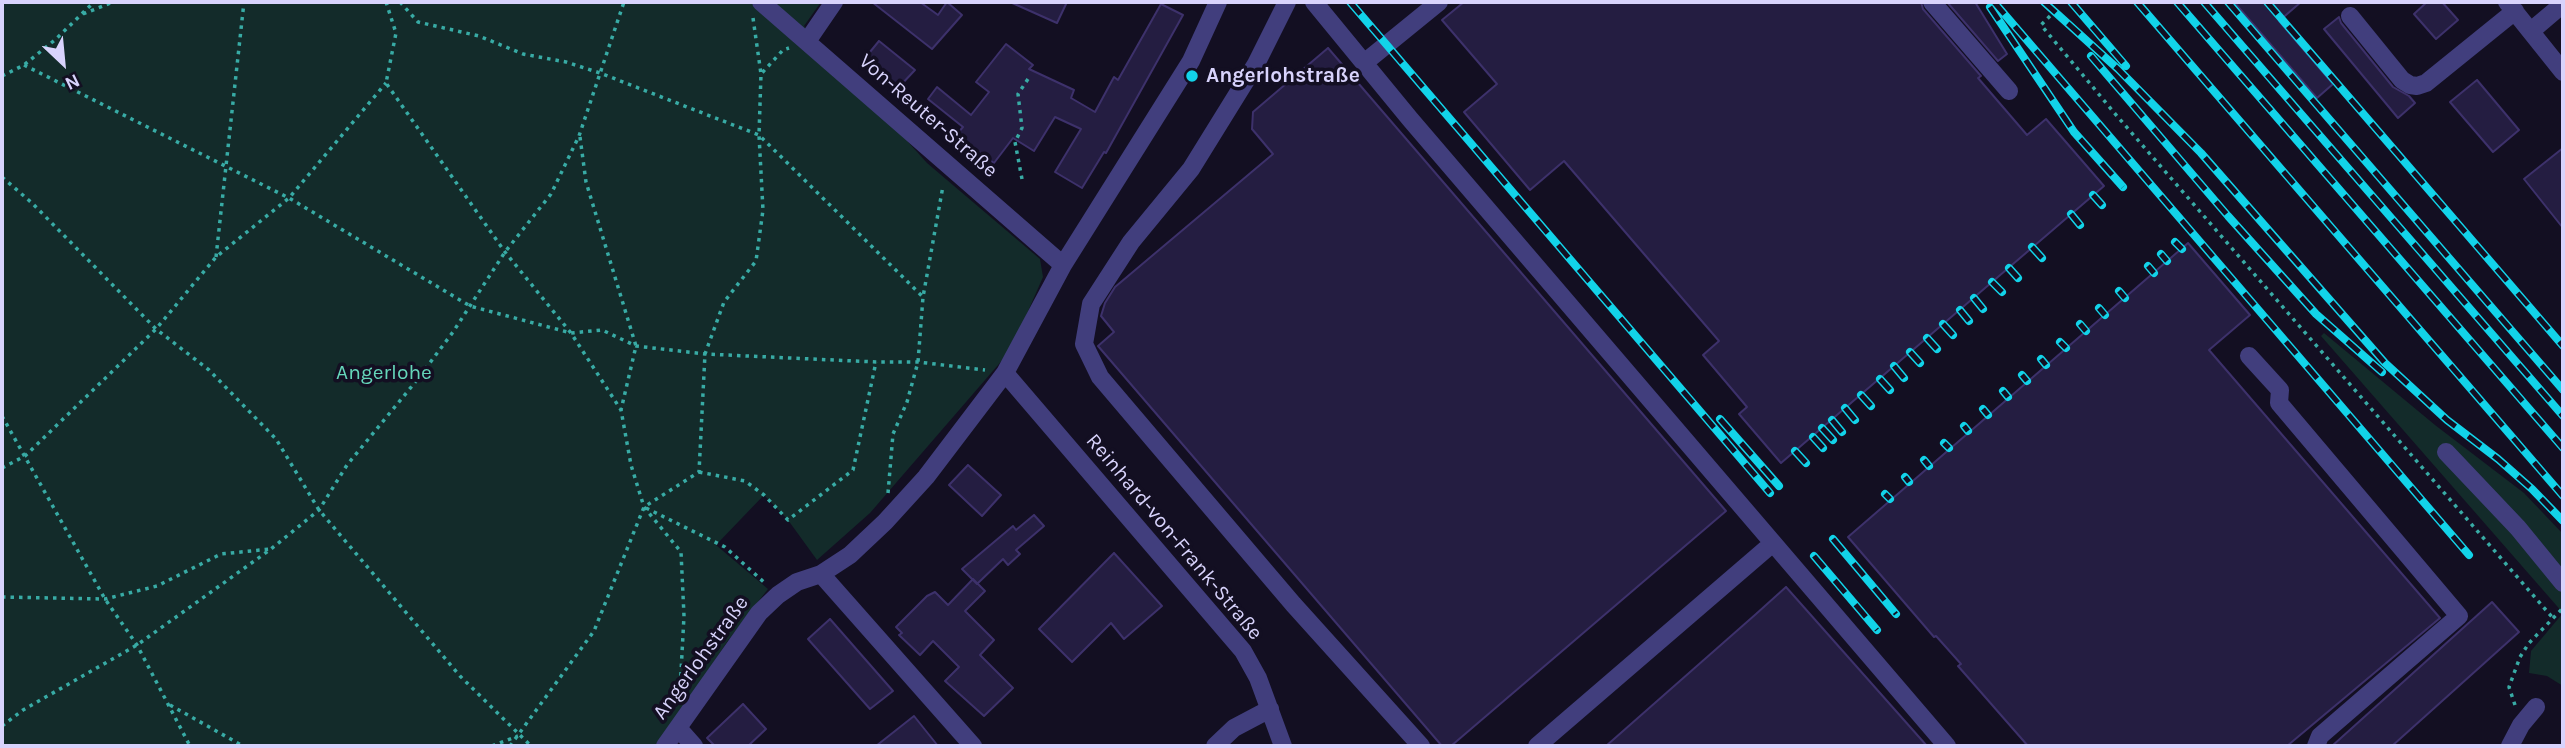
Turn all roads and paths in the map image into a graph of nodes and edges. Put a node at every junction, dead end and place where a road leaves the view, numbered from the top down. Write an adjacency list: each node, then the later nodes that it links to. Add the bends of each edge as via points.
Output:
1 (94, 2): 16 (path)
2 (113, 2): 16 (path)
3 (244, 2): 33 (path)
4 (386, 2): 28 (path, via 396,33)
5 (400, 2): 24 (path, via 418,22)
6 (624, 2): 24 (path)
7 (834, 2): 20 (street)
8 (1218, 2): 39 (street, Angerlohstraße, via 1191,61)
9 (1287, 2): 86 (street, via 1256,64 1191,169 1131,242 1091,304 1084,344 1100,377)
10 (1314, 2): 21 (street)
11 (1439, 2): 21 (street)
12 (1932, 2): 29 (street)
13 (2563, 4): 19 (street)
14 (2511, 6): 18 (street, via 2426,83 2417,86 2402,80); 19 (street)
15 (756, 8): 20 (street, Von-Reuter-Straße); 25 (path)
16 (81, 15): 22 (path)
17 (2050, 16): 67 (path, via 2041,25)
18 (2350, 16)
19 (2530, 31): 23 (street)
20 (808, 40): 25 (path, via 783,50); 32 (street, Von-Reuter-Straße)
21 (1364, 63): 59 (street)
22 (24, 65): 26 (path); 33 (path)
23 (2563, 72)
24 (600, 73): 30 (path); 31 (path)
25 (761, 75): 30 (path)
26 (2, 76)
27 (1028, 79): 35 (path, via 1018,94 1022,128 1015,142)
28 (386, 83): 36 (path); 37 (path)
29 (2009, 91)
30 (759, 135): 40 (path); 45 (path, via 763,210 756,261 724,302)
31 (579, 136): 37 (path, via 551,194); 44 (path, via 586,182)
32 (947, 163): 39 (street, Von-Reuter-Straße); 40 (path)
33 (226, 168): 36 (path); 38 (path)
34 (2, 177): 42 (path)
35 (1023, 179)
36 (289, 198): 38 (path); 41 (path)
37 (505, 252): 41 (path); 43 (path)
38 (216, 257): 42 (path)
39 (1063, 265): 49 (street, Angerlohstraße)
40 (923, 297): 48 (path)
41 (470, 306): 43 (path); 57 (path, via 347,465)
42 (156, 329): 53 (path); 57 (path, via 209,370 276,439)
43 (571, 334): 44 (path, via 602,330); 50 (path)
44 (636, 346): 45 (path); 50 (path)
45 (705, 354): 47 (path); 55 (path)
46 (2249, 356): 89 (street, via 2280,390 2279,403 2459,616 2320,736)
47 (876, 362): 48 (path); 55 (path, via 853,470 788,520 745,481)
48 (918, 362): 49 (path); 58 (path, via 893,434)
49 (1005, 373): 58 (street, Angerlohstraße, via 926,477); 71 (street, Reinhard-von-Frank-Straße, via 1243,651)
50 (621, 410): 56 (path)
51 (2, 416): 53 (path)
52 (2446, 452): 62 (street)
53 (26, 456): 54 (path); 65 (path)
54 (2, 468)
55 (699, 472): 56 (path)
56 (644, 507): 63 (path, via 724,547); 74 (path, via 681,552 684,616); 75 (path, via 594,631)
57 (319, 510): 60 (path); 75 (path, via 460,676)
58 (885, 522): 61 (street, Angerlohstraße, via 850,555)
59 (1773, 543): 87 (street); 88 (street)
60 (271, 548): 65 (path, via 221,554 157,586); 68 (path)
61 (821, 574): 63 (street, Angerlohstraße); 83 (street)
62 (2563, 583)
63 (778, 595): 74 (street, Angerlohstraße, via 758,613)
64 (2, 597): 65 (path)
65 (105, 599): 68 (path)
66 (2563, 608): 67 (path)
67 (2552, 617): 73 (path, via 2520,657 2509,687)
68 (137, 645): 69 (path); 72 (path)
69 (169, 704): 76 (path); 77 (path)
70 (2536, 707): 73 (street)
71 (1270, 709): 84 (street, via 1234,728); 85 (street, Reinhard-von-Frank-Straße)
72 (2, 726)
73 (2521, 726): 90 (street)
74 (678, 729): 81 (street, Angerlohstraße); 82 (street)
75 (520, 735): 78 (path); 79 (path); 80 (path)
76 (190, 746)
77 (243, 746)
78 (492, 746)
79 (510, 746)
80 (531, 746)
81 (665, 746)
82 (694, 746)
83 (973, 746)
84 (1215, 746)
85 (1283, 746)
86 (1421, 746)
87 (1537, 746)
88 (1947, 746)
89 (2316, 746)
90 (2510, 746)

